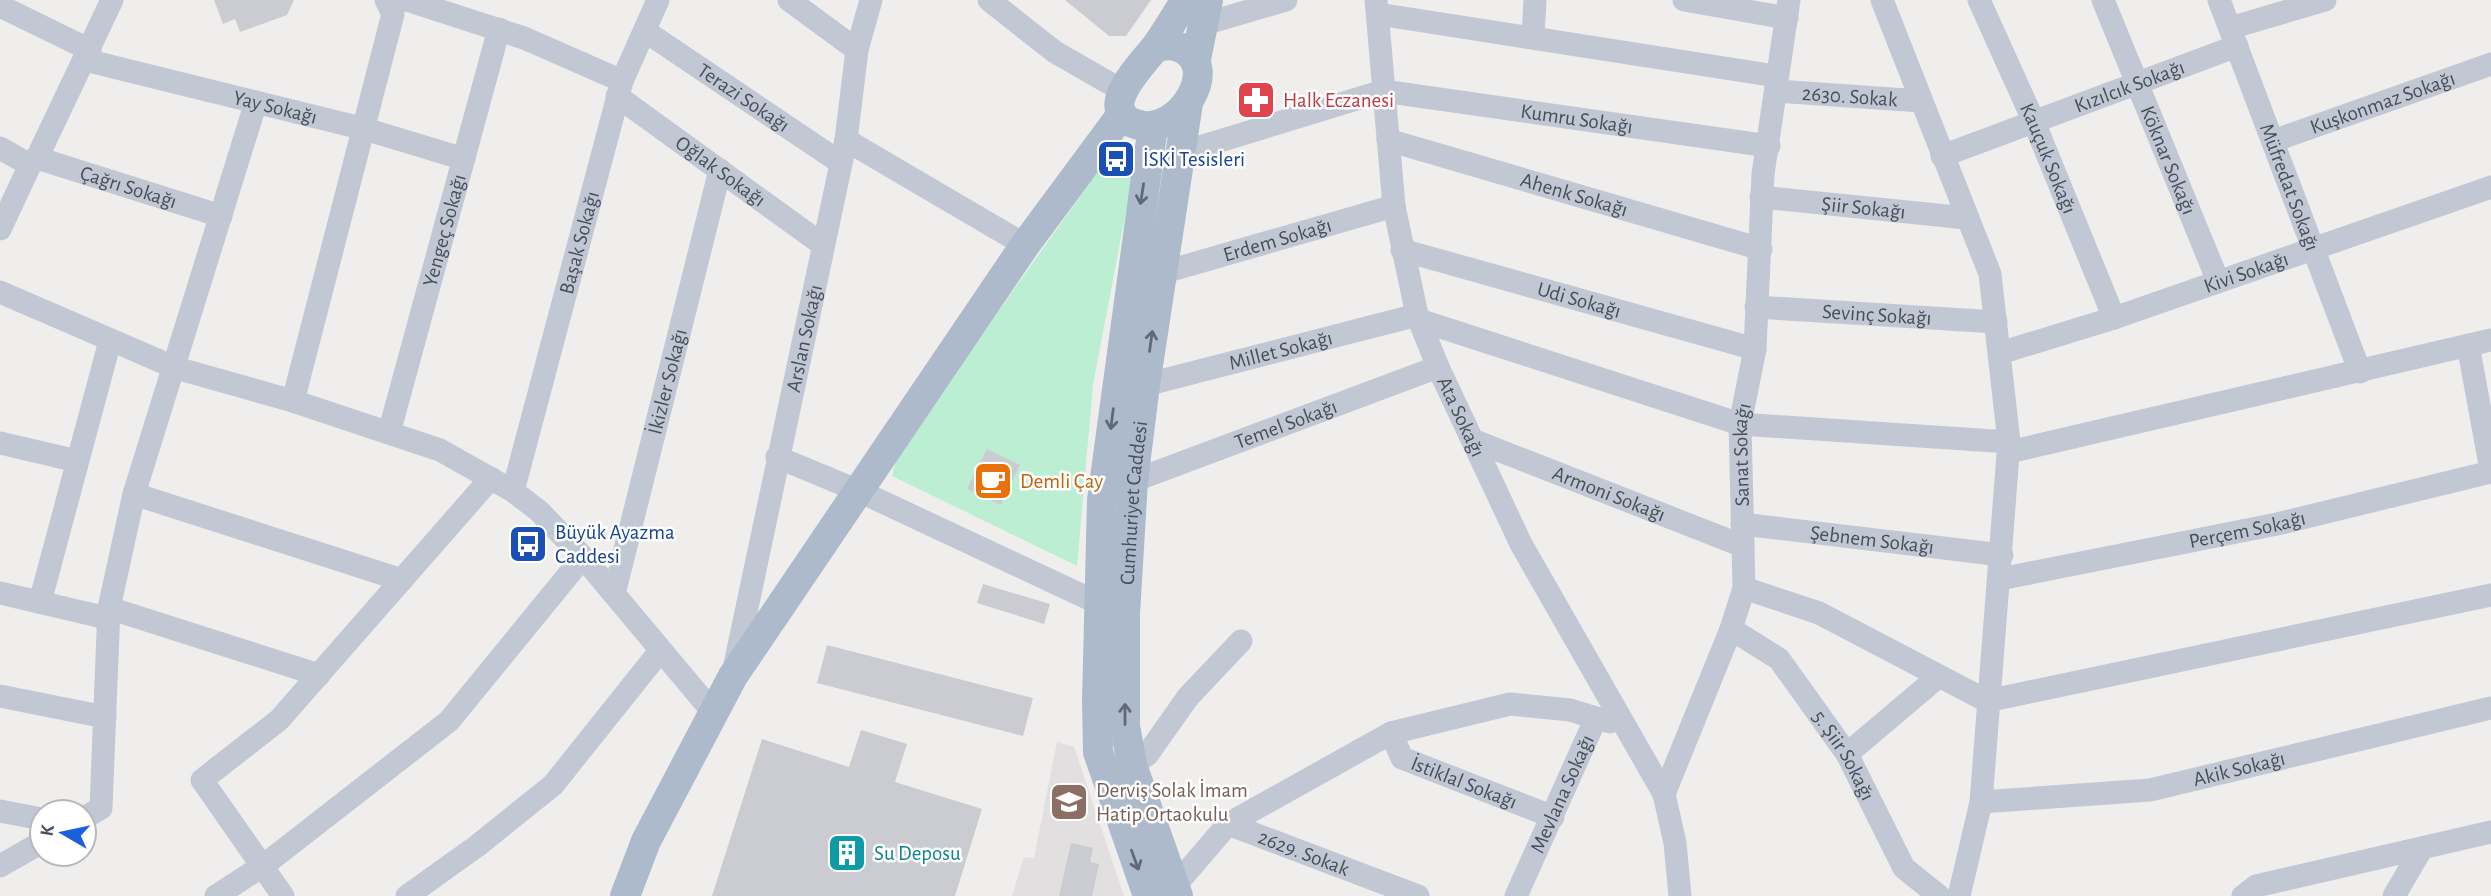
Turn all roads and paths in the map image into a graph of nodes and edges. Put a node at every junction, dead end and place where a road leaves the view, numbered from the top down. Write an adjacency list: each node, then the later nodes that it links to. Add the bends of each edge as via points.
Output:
1 (112, 0): 27 (street)
2 (386, 0): 40 (street, via 393,14)
3 (407, 0): 21 (street, Oğlak Sokağı)
4 (658, 0): 22 (street, Başak Sokağı)
5 (789, 0): 26 (street)
6 (871, 0): 26 (street, Arslan Sokağı)
7 (989, 0): 36 (street)
8 (1186, 0): 25 (main road)
9 (1286, 0): 20 (street)
10 (1535, 0): 23 (street)
11 (1684, 0): 19 (street)
12 (1882, 0): 34 (street)
13 (1979, 0): 38 (street, Kauçuk Sokağı)
14 (2103, 0): 30 (street, Köknar Sokağı)
15 (2220, 0): 24 (street, Müfredat Sokağı)
16 (2325, 0): 24 (street, Kızılcık Sokağı)
17 (0, 6): 27 (street, Yay Sokağı)
18 (1377, 7): 23 (street, 2630. Sokak); 33 (street, Ata Sokağı)
19 (1788, 9): 31 (street, Sanat Sokağı)
20 (1206, 12): 28 (main road)
21 (499, 29): 32 (street, Oğlak Sokağı); 48 (street, Yengeç Sokağı)
22 (645, 31): 32 (street, Başak Sokağı); 50 (street, Terazi Sokağı)
23 (1533, 36): 31 (street, 2630. Sokak)
24 (2234, 37): 30 (street, Kızılcık Sokağı); 43 (street, Müfredat Sokağı)
25 (1154, 49): 28 (main road, via 1176,46); 36 (main road, via 1135,69)
26 (857, 50): 41 (street, Arslan Sokağı)
27 (87, 55): 35 (street, Yay Sokağı); 49 (street)
28 (1196, 59): 37 (main road, via 1196,81)
29 (2491, 64): 43 (street, Kuşkonmaz Sokağı)
30 (2138, 83): 38 (street, Kızılcık Sokağı); 64 (street, Köknar Sokağı)
31 (1776, 84): 34 (street, 2630. Sokak); 44 (street, Sanat Sokağı)
32 (620, 88): 51 (street, Oğlak Sokağı); 90 (street, Başak Sokağı)
33 (1383, 91): 42 (street, Ata Sokağı); 44 (street, Kumru Sokağı); 46 (street)
34 (1922, 101): 47 (street)
35 (256, 102): 40 (street, Yay Sokağı); 55 (street)
36 (1122, 102): 39 (main road, via 1132,123); 59 (main road)
37 (1188, 103): 39 (main road, via 1168,121); 46 (main road, Cumhuriyet Caddesi)
38 (2034, 122): 47 (street, Kızılcık Sokağı); 68 (street, Kauçuk Sokağı)
39 (1153, 126): 103 (main road, Cumhuriyet Caddesi, one-way to 103, via 1101,500)
40 (365, 129): 48 (street, Yay Sokağı); 79 (street)
41 (846, 140): 50 (street, Arslan Sokağı); 59 (street)
42 (1388, 140): 54 (street, Ata Sokağı); 61 (street, Ahenk Sokağı)
43 (2273, 141): 60 (street, Müfredat Sokağı)
44 (1769, 146): 53 (street, Sanat Sokağı)
45 (0, 148): 49 (street, Çağrı Sokağı)
46 (1180, 153): 63 (main road, Cumhuriyet Caddesi)
47 (1942, 156): 56 (street)
48 (464, 159): 81 (street, Yengeç Sokağı)
49 (34, 162): 55 (street, Çağrı Sokağı); 57 (street)
50 (841, 163): 58 (street, Arslan Sokağı)
51 (720, 170): 58 (street, Oğlak Sokağı); 100 (street, İkizler Sokağı)
52 (2491, 187): 60 (street, Kivi Sokağı)
53 (1761, 197): 56 (street, Şiir Sokağı); 61 (street, Sanat Sokağı)
54 (1394, 206): 62 (street, Ata Sokağı); 63 (street, Erdem Sokağı)
55 (221, 216): 76 (street)
56 (1966, 218): 69 (street, via 1990,274)
57 (0, 229)
58 (823, 245): 85 (street, Arslan Sokağı)
59 (1025, 245): 91 (main road)
60 (2314, 247): 64 (street, Kivi Sokağı); 77 (street, Müfredat Sokağı)
61 (1761, 249): 66 (street, Sanat Sokağı)
62 (1402, 250): 67 (street, Ata Sokağı); 73 (street, Udi Sokağı)
63 (1161, 273): 78 (main road, Cumhuriyet Caddesi, one-way to 63)
64 (2218, 281): 68 (street, Kivi Sokağı)
65 (0, 292): 71 (street)
66 (1756, 307): 69 (street, Sevinç Sokağı); 73 (street, Sanat Sokağı)
67 (1418, 317): 75 (street, Ata Sokağı); 78 (street, Millet Sokağı); 80 (street)
68 (2114, 318): 74 (street, Kivi Sokağı)
69 (1996, 322): 74 (street)
70 (2491, 340): 72 (street)
71 (110, 341): 76 (street); 86 (street)
72 (2468, 345): 77 (street); 87 (street)
73 (1755, 349): 80 (street, Sanat Sokağı)
74 (2000, 354): 84 (street)
75 (1438, 367): 82 (street, Ata Sokağı); 89 (street, Temel Sokağı)
76 (176, 368): 79 (street); 92 (street)
77 (2360, 372): 84 (street)
78 (1145, 385): 89 (main road, Cumhuriyet Caddesi)
79 (293, 401): 81 (street)
80 (1740, 424): 84 (street); 93 (street, Sanat Sokağı)
81 (389, 433): 88 (street, via 440,450)
82 (1475, 441): 93 (street, Armoni Sokağı); 117 (street, Ata Sokağı, via 1521,544)
83 (0, 443): 86 (street)
84 (2009, 447): 94 (street)
85 (777, 457): 91 (street); 109 (street, Arslan Sokağı)
86 (77, 461): 102 (street)
87 (2491, 471): 96 (street, Perçem Sokağı, via 2277,524)
88 (491, 478): 90 (street); 97 (street)
89 (1133, 481): 120 (main road, Cumhuriyet Caddesi, one-way to 89, via 1125,726 1125,626)
90 (513, 491): 95 (street, via 539,510)
91 (859, 491): 103 (street); 109 (main road)
92 (134, 494): 97 (street); 104 (street)
93 (1742, 535): 94 (street, Şebnem Sokağı); 98 (street, Sanat Sokağı)
94 (2001, 555): 96 (street)
95 (583, 557): 100 (street); 131 (street, via 449,721)
96 (2000, 579): 112 (street)
97 (402, 580): 108 (street)
98 (1745, 588): 105 (street, Sanat Sokağı); 110 (street, via 1819,612)
99 (0, 593): 102 (street)
100 (614, 594): 107 (street)
101 (2491, 595): 112 (street)
102 (40, 602): 104 (street)
103 (1098, 603): 133 (main road, Cumhuriyet Caddesi, one-way to 133, via 1098,752)
104 (108, 613): 108 (street); 115 (street)
105 (1731, 629): 119 (street, 5. Şiir Sokağı, via 1779,659); 121 (street, Sanat Sokağı)
106 (1241, 641): 120 (street, via 1188,697 1147,755)
107 (660, 651): 114 (street); 136 (street, via 553,785)
108 (319, 675): 131 (street, via 279,720 202,780)
109 (733, 676): 114 (main road)
110 (1938, 677): 112 (street); 119 (street)
111 (0, 696): 115 (street)
112 (1987, 701): 122 (street)
113 (2491, 708): 122 (street, Akik Sokağı, via 2150,790)
114 (712, 712): 137 (main road, via 646,841)
115 (106, 717): 123 (street)
116 (1596, 718): 117 (street, Mevlana Sokağı); 118 (street, via 1570,710 1510,704); 126 (street, Mevlana Sokağı)
117 (1624, 725): 121 (street, Ata Sokağı)
118 (1391, 733): 126 (street, İstiklal Sokağı, via 1402,758); 127 (street)
119 (1847, 754): 141 (street, 5. Şiir Sokağı, via 1904,868)
120 (1132, 765): 133 (main road, Cumhuriyet Caddesi)
121 (1664, 794): 140 (street)
122 (1981, 802): 142 (street)
123 (98, 810)
124 (0, 811): 125 (street)
125 (28, 816)
126 (1553, 817): 139 (street, Mevlana Sokağı)
127 (1228, 824): 133 (street); 138 (street, 2629. Sokak)
128 (2491, 832): 129 (street)
129 (2422, 848): 143 (street, via 2256,886); 144 (street)
130 (28, 850): 132 (street)
131 (264, 865): 134 (street); 135 (street)
132 (0, 866)
133 (1167, 893)
134 (216, 896)
135 (283, 896)
136 (407, 896)
137 (625, 896)
138 (1418, 896)
139 (1516, 896)
140 (1680, 896)
141 (1939, 896)
142 (1959, 896)
143 (2243, 896)
144 (2395, 896)

